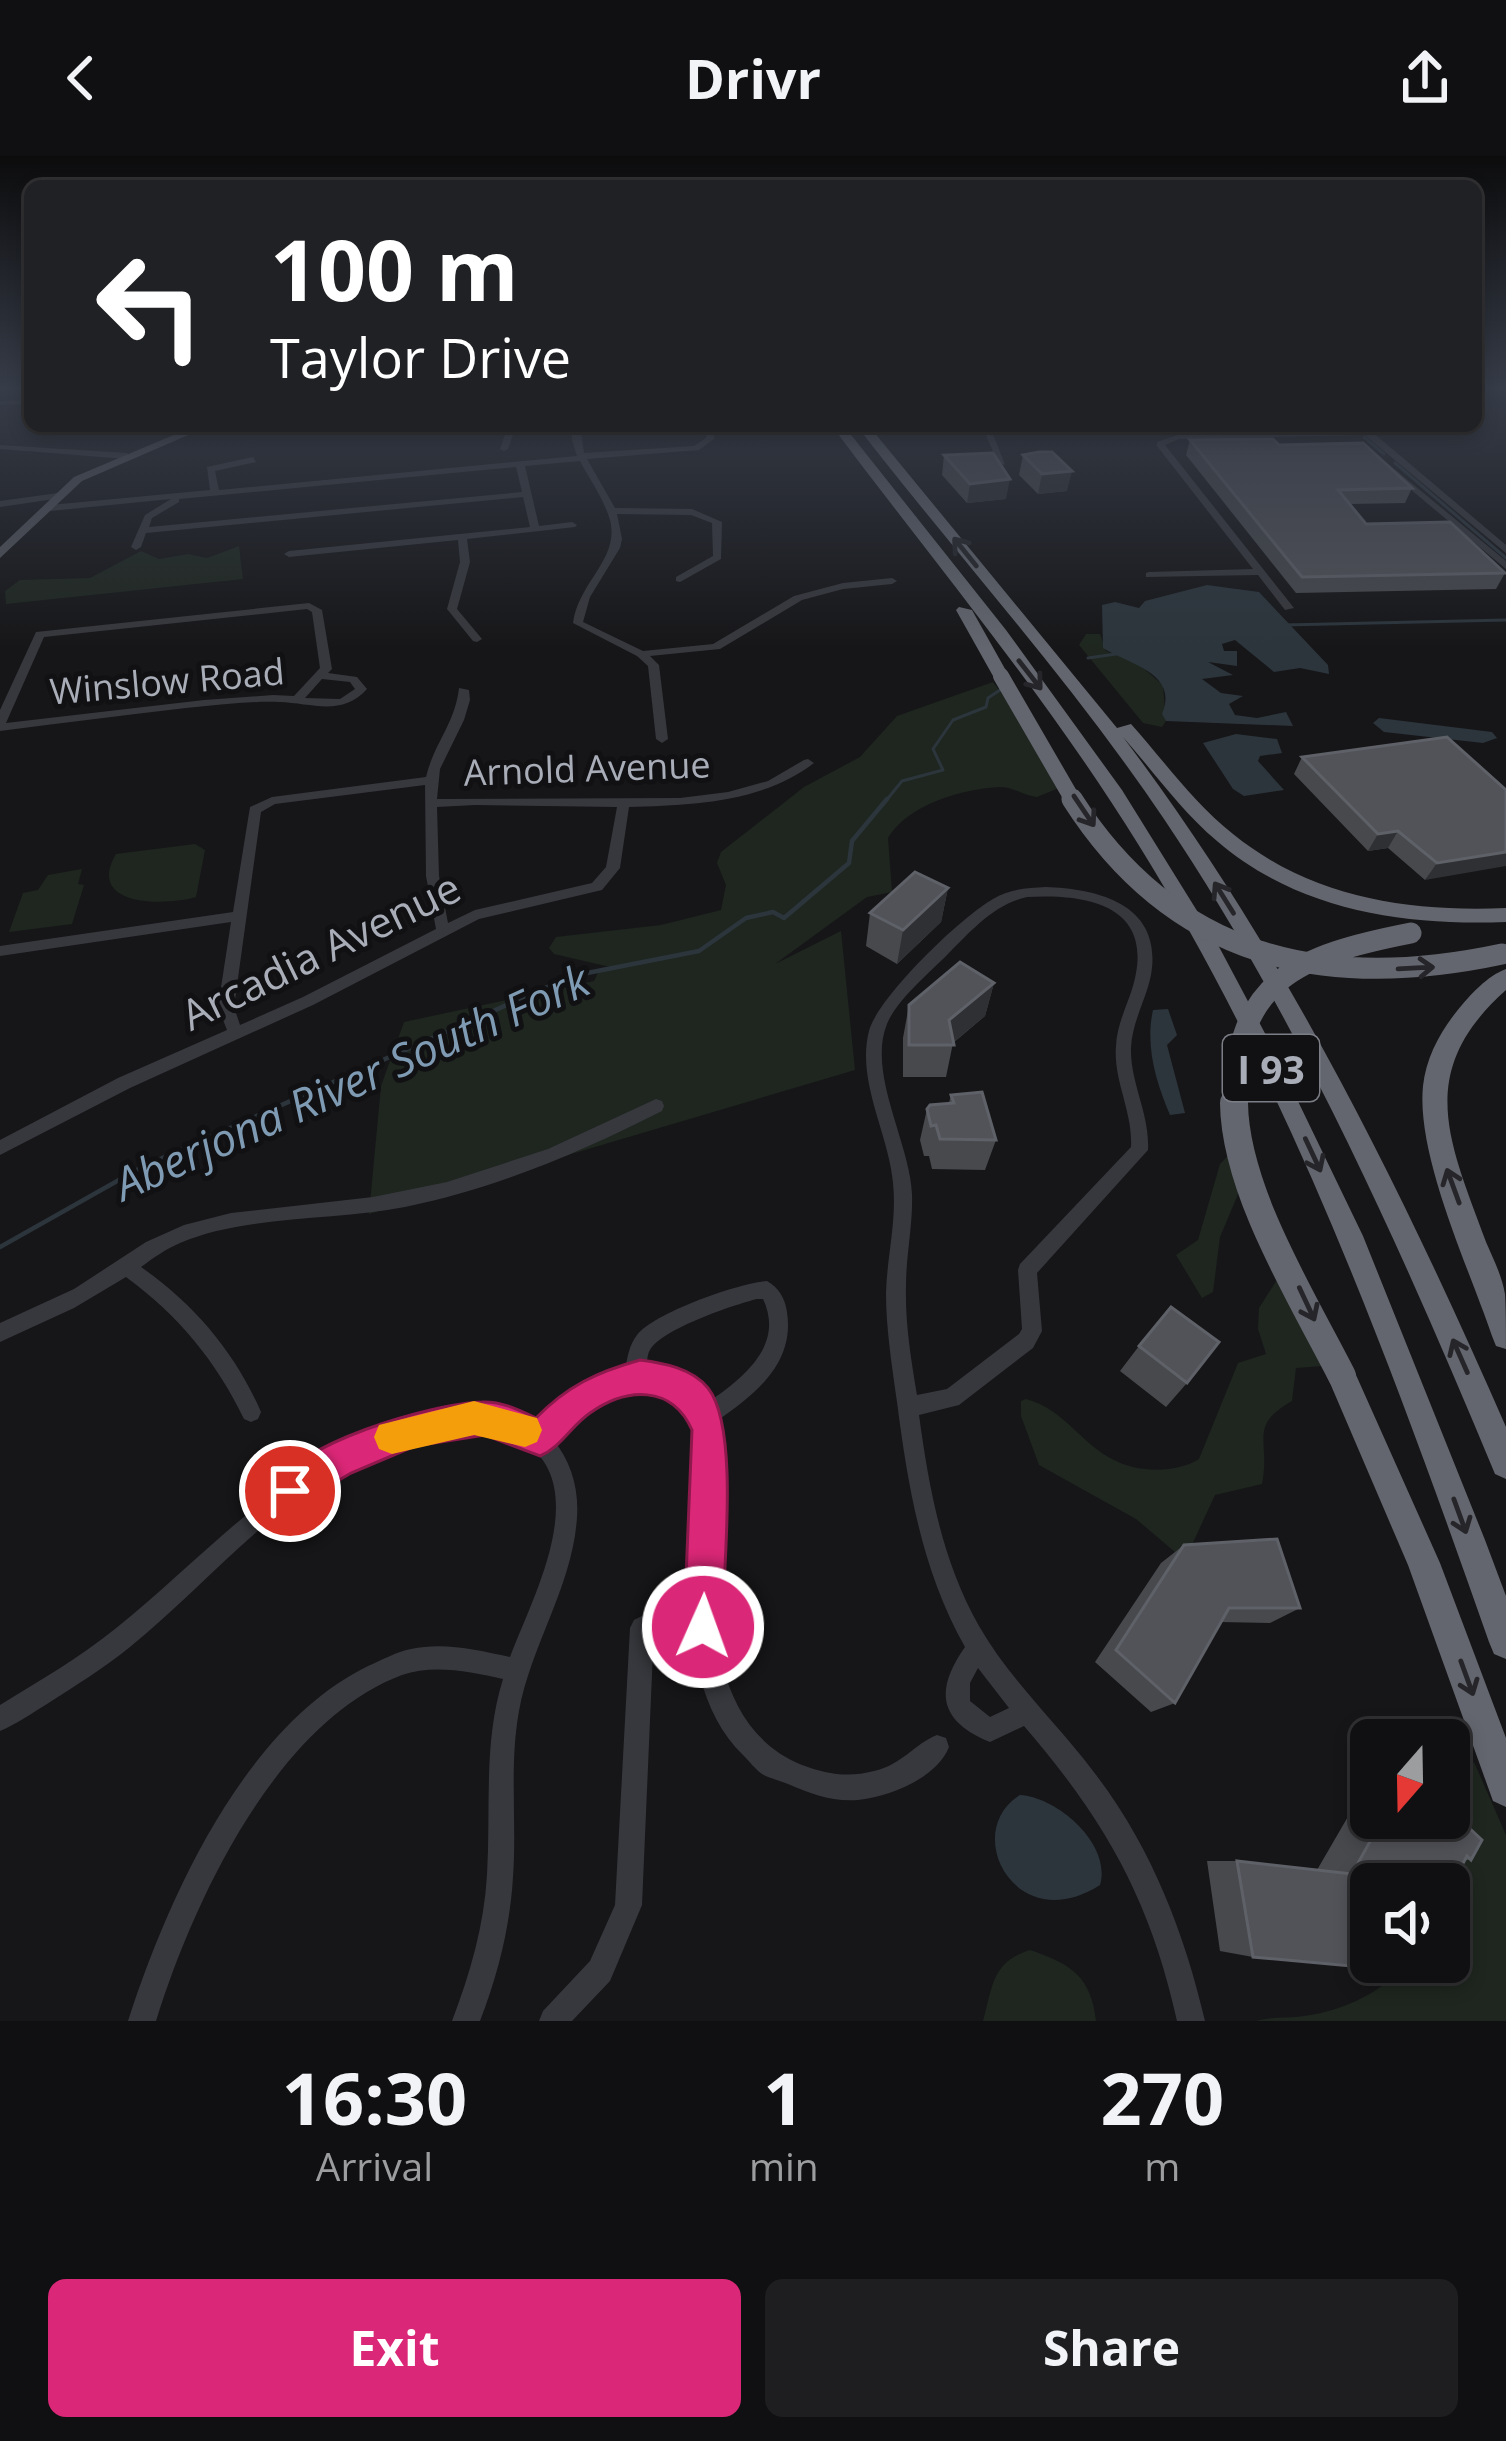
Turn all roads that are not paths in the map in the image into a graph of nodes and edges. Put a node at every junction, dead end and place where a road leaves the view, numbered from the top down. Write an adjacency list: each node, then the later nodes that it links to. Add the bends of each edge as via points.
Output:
1 (85, 476): 14 (main road)
2 (211, 476): 11 (street)
3 (388, 476): 11 (street)
4 (522, 476): 12 (street)
5 (595, 476): 17 (street)
6 (877, 476): 24 (highway, I 93)
7 (904, 476): 34 (highway, I 93, one-way to 7)
8 (1185, 476): 29 (street)
9 (1405, 476): 28 (street)
10 (1412, 476): 25 (street)
11 (214, 492): 13 (street)
12 (526, 494): 20 (street); 21 (street)
13 (187, 495): 15 (street); 18 (street)
14 (54, 502): 15 (street); 16 (street); 26 (main road)
15 (116, 502): 18 (street)
16 (0, 504)
17 (611, 511): 31 (street, via 714,519 718,557); 36 (street, via 615,547 586,588 578,623)
18 (148, 517): 21 (street)
19 (572, 525): 20 (street)
20 (535, 528): 22 (street)
21 (144, 530): 23 (street)
22 (462, 536): 27 (street); 35 (street, via 465,562 452,610)
23 (136, 547)
24 (933, 549): 50 (highway, one-way to 50, bridge, via 1001,676 1122,866 1149,893 1253,950 1326,967); 64 (highway, I 93, one-way to 64, via 1095,763 1227,982 1357,1256)
25 (1506, 550)
26 (0, 554)
27 (289, 554)
28 (1506, 566)
29 (1258, 572): 30 (street); 33 (street)
30 (1149, 575)
31 (680, 579)
32 (892, 581): 36 (street, via 798,598 707,650)
33 (1289, 608)
34 (1022, 621): 47 (highway, via 1218,831 1265,866 1383,909); 62 (highway, I 93, one-way to 34, via 1385,1195 1273,980 1153,790)
35 (477, 639)
36 (641, 654): 41 (street, via 655,670)
37 (323, 676): 39 (street); 39 (street, Winslow Road, via 356,681 360,692 333,704); 40 (street, via 317,610 309,606 45,633 35,638)
38 (463, 690): 43 (street, via 464,707)
39 (298, 698): 40 (street, Winslow Road)
40 (0, 725)
41 (662, 739)
42 (808, 764): 44 (street, Arnold Avenue, via 724,796)
43 (432, 780): 45 (street); 46 (street, via 259,806)
44 (624, 801): 45 (street, Arnold Avenue); 48 (street, Arcadia Avenue, via 604,883 497,906)
45 (432, 803): 48 (street)
46 (238, 916): 49 (street); 51 (street, via 226,1007)
47 (1506, 917): 70 (highway, one-way to 70, bridge, via 1336,951 1279,980 1250,1013 1233,1060 1235,1117 1249,1173 1424,1563)
48 (444, 930): 51 (street, Arcadia Avenue)
49 (0, 951)
50 (1505, 961): 56 (highway, one-way to 50, via 1443,1160 1432,1102 1451,1033)
51 (236, 1034): 53 (street, Arcadia Avenue)
52 (656, 1106): 54 (street, via 535,1162 387,1203 206,1227)
53 (0, 1148)
54 (126, 1267): 55 (street); 59 (street, via 184,1308)
55 (0, 1333)
56 (1506, 1336)
57 (635, 1377): 60 (street, via 680,1385); 60 (street, via 642,1345 657,1330 748,1290 767,1290 778,1321 772,1358); 61 (street, via 575,1403)
58 (908, 1407): 58 (street, via 952,1398 1026,1341 1026,1272 1139,1150 1123,1045 1145,964 1127,913 1109,902 1072,892 1002,898 898,997 878,1028 877,1070 903,1182 896,1302); 65 (street, via 928,1535)
59 (251, 1412)
60 (706, 1416): 69 (street, via 703,1641 712,1685 733,1726 776,1767 831,1787 884,1781)
61 (540, 1439): 66 (street, via 562,1472 567,1513); 68 (street, via 474,1418 415,1429 338,1460 254,1517 106,1651)
62 (1506, 1463)
63 (642, 1628): 73 (street, via 628,1904 600,1971)
64 (1506, 1642)
65 (979, 1648): 67 (street); 67 (street, via 957,1679 963,1710 990,1730)
66 (517, 1670): 71 (street, via 452,1658 398,1664 303,1730 207,1862); 72 (street, via 500,1762 499,1892)
67 (1028, 1711): 74 (street, via 1135,1852 1165,1921)
68 (0, 1719)
69 (937, 1747)
70 (1506, 1788)
71 (142, 2021)
72 (467, 2021)
73 (553, 2021)
74 (1191, 2021)

